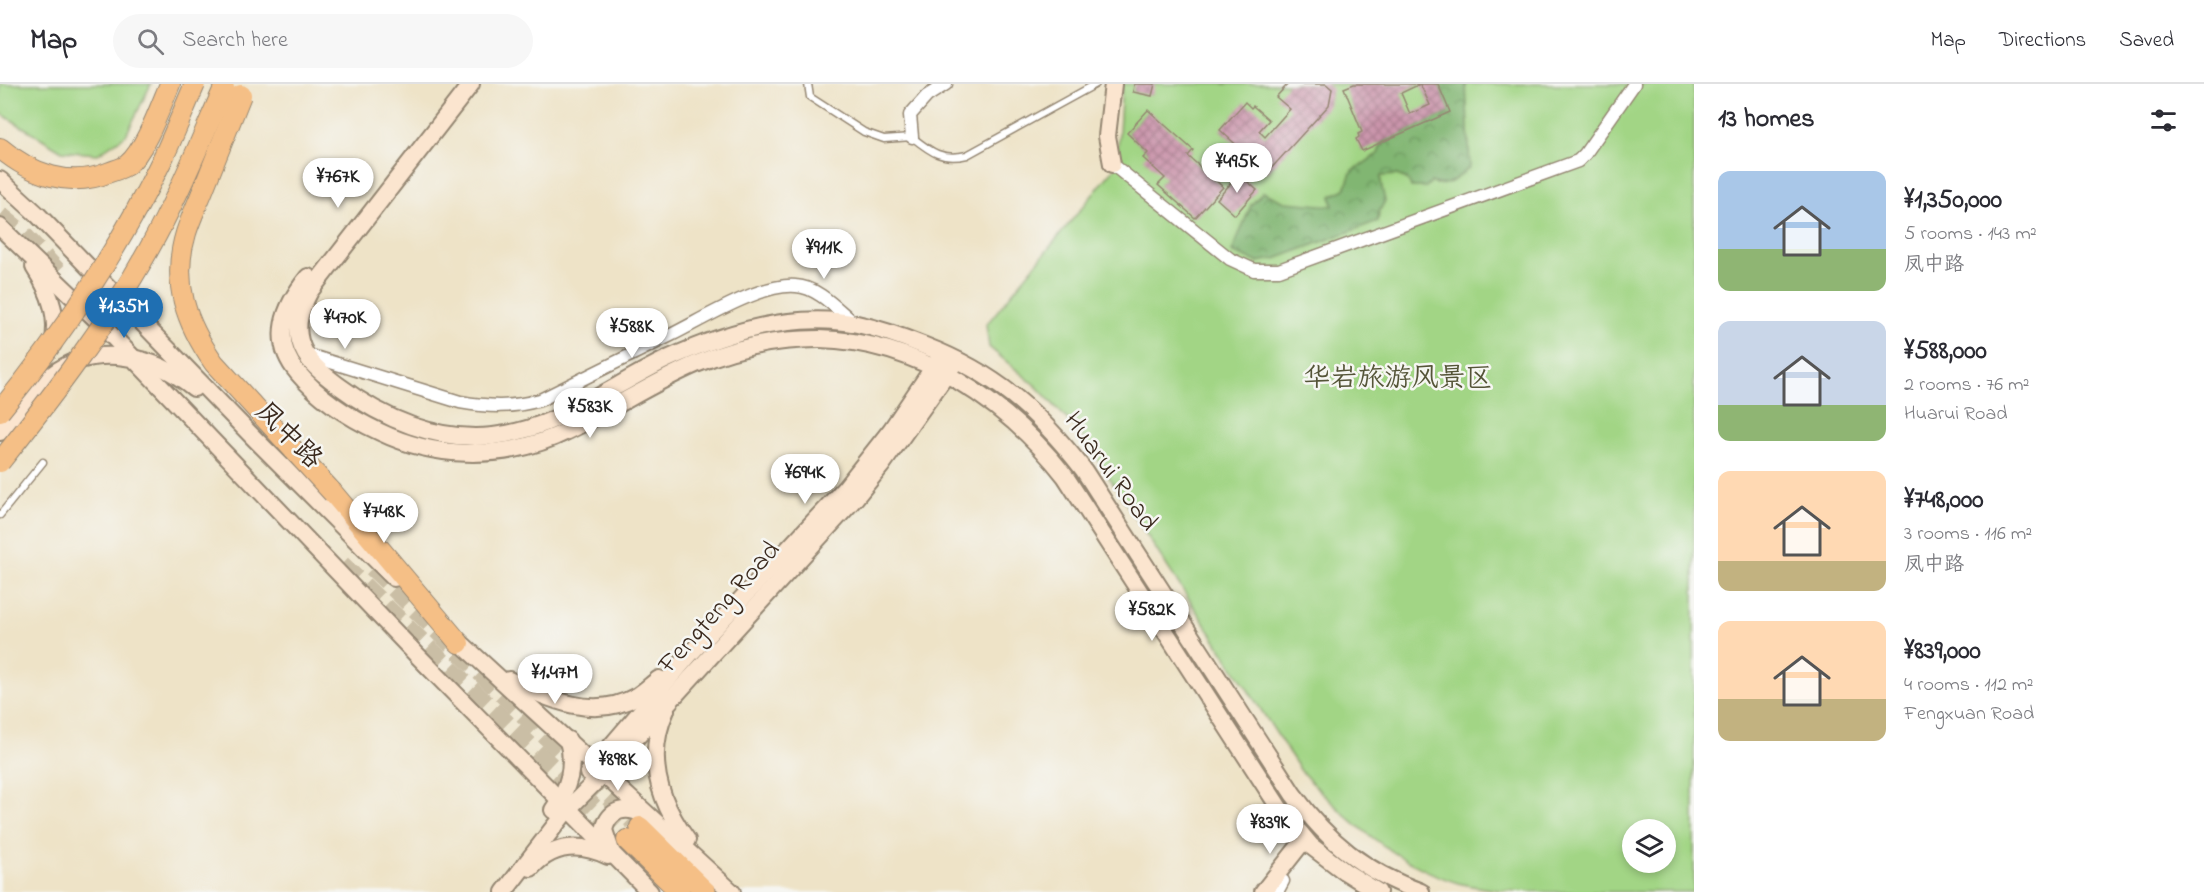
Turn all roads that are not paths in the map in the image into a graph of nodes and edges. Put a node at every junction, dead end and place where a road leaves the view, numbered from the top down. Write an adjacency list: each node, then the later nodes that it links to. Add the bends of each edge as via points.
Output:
1 (170, 84): 12 (main road, via 144,142 127,165 102,176 48,176 19,164)
2 (195, 84): 22 (main road, bridge, via 161,161 122,234)
3 (457, 84): 21 (street, Huarui Road, via 293,298 283,322 286,355 294,368 313,388 363,424 423,448 456,453 521,448 552,438 696,364 758,346 809,340 879,348)
4 (471, 84): 18 (street, via 310,291 298,327)
5 (808, 84): 11 (lane, via 810,97 864,132 884,139)
6 (946, 84): 11 (street, via 927,96 910,115)
7 (1096, 84): 11 (lane, via 967,155 942,156)
8 (1113, 84): 13 (street, via 1107,136)
9 (1634, 84): 13 (street, via 1578,161 1279,270 1254,270 1230,259)
10 (234, 88): 27 (main road, bridge, via 149,249 100,329); 30 (main road, bridge, via 186,234 181,285 187,314 214,363 333,493)
11 (912, 137)
12 (0, 148)
13 (1112, 164)
14 (0, 180): 26 (street, 凤中路)
15 (0, 227): 16 (street)
16 (19, 243): 20 (street); 22 (street, via 47,290 55,335 44,369)
17 (855, 323): 18 (street, via 806,288 777,288 739,301 540,400 512,407 460,402); 18 (street, Huarui Road, via 795,322 721,338 664,361 548,422 491,436 460,436 400,422 346,392 324,376); 19 (street, Huarui Road)
18 (305, 354)
19 (950, 356): 21 (street, Fengteng Road); 52 (street, Huarui Road, via 1018,398 1041,418 1083,469 1310,818 1354,858)
20 (131, 357): 22 (street, via 105,355 83,359); 26 (street, via 178,375); 36 (street)
21 (940, 371): 31 (street, Fengteng Road, via 846,488); 33 (street, Fengteng Road, via 881,466 856,497); 37 (street, Huarui Road, via 1004,411 1065,476 1280,809)
22 (26, 390): 23 (main road, bridge); 24 (main road, bridge); 25 (street)
23 (0, 411)
24 (0, 416)
25 (0, 432)
26 (255, 439): 30 (street, 凤中路)
27 (0, 462)
28 (44, 462): 29 (lane)
29 (0, 515)
30 (459, 643): 32 (street, 凤中路)
31 (690, 654): 32 (street, via 637,696 596,708 542,695); 35 (street, Fengteng Road)
32 (493, 672): 34 (street, 凤中路)
33 (671, 700): 35 (street, Fengteng Road); 40 (street, via 655,752 658,783 674,822)
34 (568, 740): 35 (street, 凤中路); 36 (street, via 572,768)
35 (599, 769): 36 (street, Fengteng Road, via 585,779); 38 (street, 凤中路)
36 (568, 803): 39 (street, via 585,828); 42 (street); 43 (street, Fengteng Road)
37 (1307, 843): 41 (street); 51 (street, Huarui Road)
38 (687, 849): 39 (street, via 636,811 618,810 611,814 604,830); 40 (street, 凤中路)
39 (616, 860): 44 (street, via 590,848 560,849 540,859); 45 (street)
40 (709, 870): 48 (street, 凤中路)
41 (1277, 886): 49 (street); 50 (street)
42 (491, 892)
43 (504, 892)
44 (511, 892)
45 (650, 892)
46 (680, 892): 47 (main road, via 634,833)
47 (706, 892)
48 (732, 892)
49 (1257, 892)
50 (1263, 892)
51 (1378, 892)
52 (1421, 892)

